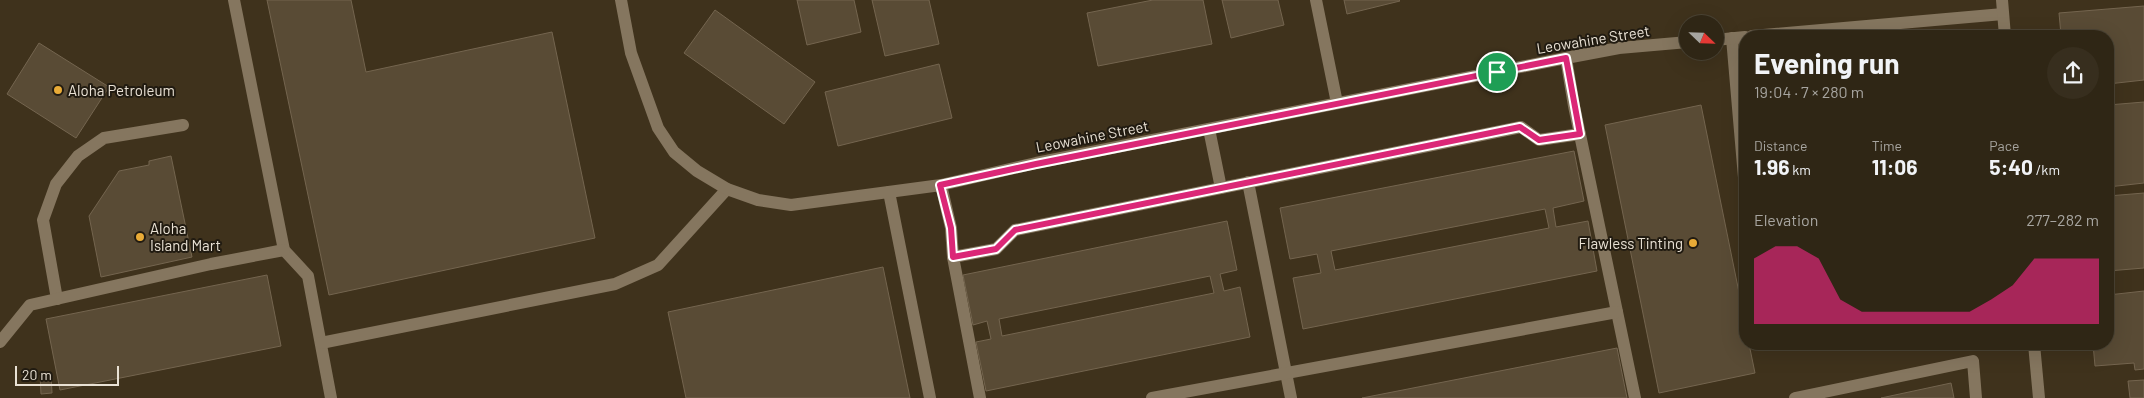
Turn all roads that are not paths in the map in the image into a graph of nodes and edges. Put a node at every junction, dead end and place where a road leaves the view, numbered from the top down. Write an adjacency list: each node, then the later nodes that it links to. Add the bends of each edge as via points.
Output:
1 (234, 0): 21 (street)
2 (621, 0): 19 (street, Leowahine Street, via 632,53 658,128 674,152 697,172)
3 (1316, 0): 12 (street)
4 (2002, 0): 5 (street)
5 (2003, 14): 6 (street); 7 (street)
6 (1858, 30)
7 (2004, 30)
8 (1739, 38): 9 (street)
9 (1724, 39)
10 (1679, 43): 11 (street, Leowahine Street, via 1619,48)
11 (1566, 58): 12 (street, Leowahine Street); 15 (street)
12 (1337, 104): 14 (street, Leowahine Street)
13 (183, 125): 23 (street, via 104,138 78,156 56,184 43,220)
14 (1209, 129): 17 (street, Leowahine Street); 18 (street)
15 (1580, 134): 16 (street, via 1539,140 1520,127); 24 (street)
16 (1248, 182): 18 (street); 28 (street)
17 (940, 185): 20 (street, Leowahine Street); 22 (street, via 951,228)
18 (1221, 188): 22 (street, via 1015,230 996,249)
19 (727, 189): 20 (street, Leowahine Street, via 758,200 791,205); 26 (street, via 658,265 615,284)
20 (889, 192): 30 (street)
21 (284, 250): 23 (street); 26 (street, via 308,276)
22 (953, 257): 31 (street)
23 (57, 299): 25 (street, via 30,305)
24 (1617, 312): 28 (street); 34 (street)
25 (0, 342)
26 (321, 343): 29 (street)
27 (2035, 350): 37 (street)
28 (1286, 373): 32 (street); 33 (street)
29 (331, 398)
30 (930, 398)
31 (980, 398)
32 (1152, 398)
33 (1291, 398)
34 (1635, 398)
35 (1795, 398): 36 (street, via 1973,360)
36 (1976, 398)
37 (2039, 398)

